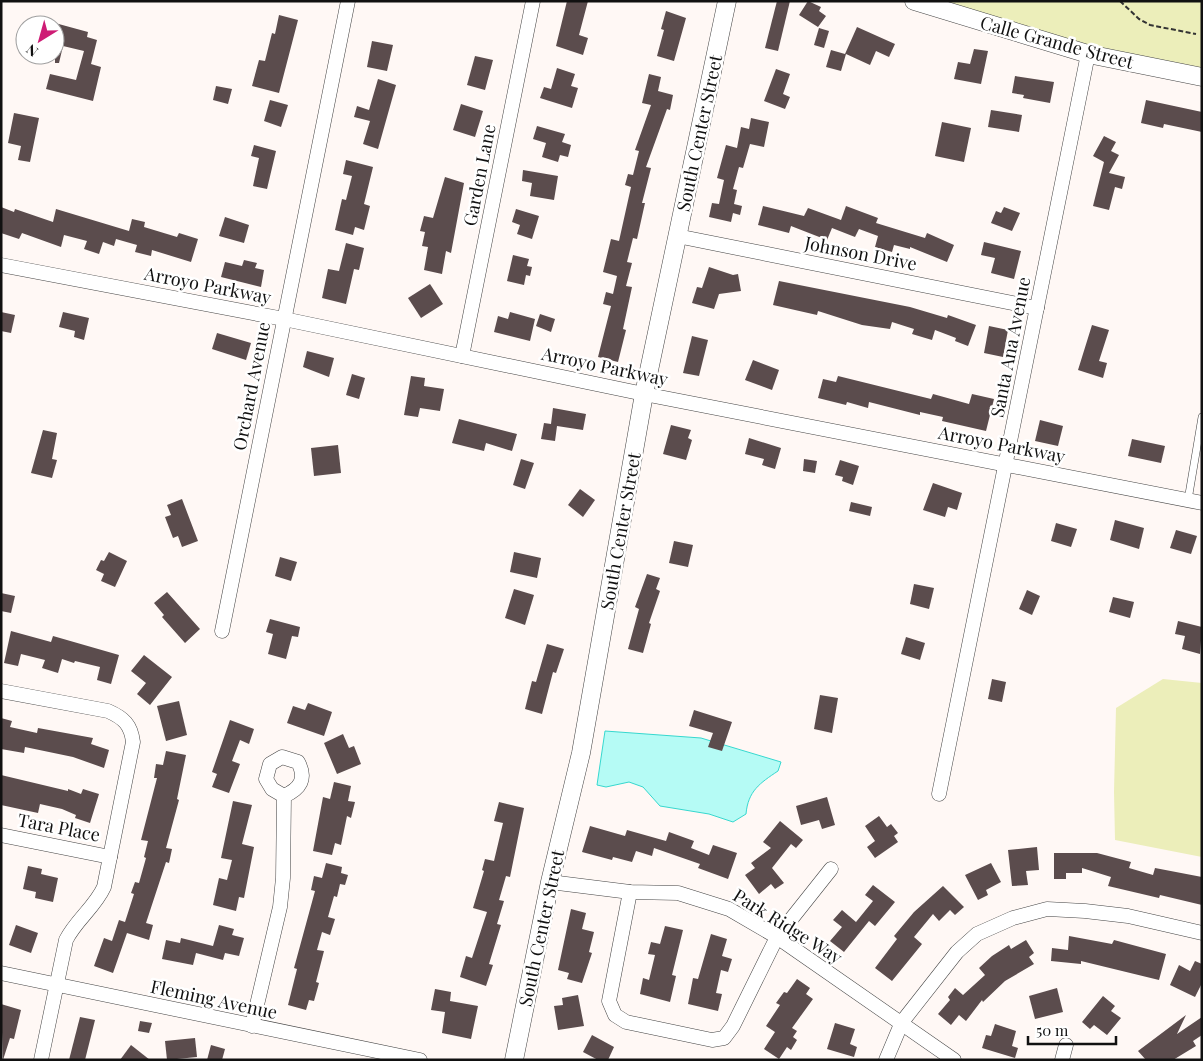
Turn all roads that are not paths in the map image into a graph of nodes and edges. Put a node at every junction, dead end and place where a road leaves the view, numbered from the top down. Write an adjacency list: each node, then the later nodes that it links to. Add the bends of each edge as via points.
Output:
1 (348, 1): 10 (street, Orchard Avenue)
2 (533, 1): 11 (street, Garden Lane)
3 (727, 1): 7 (street, South Center Street)
4 (914, 1): 5 (street, Calle Grande Street)
5 (1088, 54): 6 (street, Calle Grande Street); 9 (street, Santa Ana Avenue)
6 (1202, 77)
7 (677, 236): 9 (street, Johnson Drive); 12 (street, South Center Street)
8 (1, 265): 10 (street, Arroyo Parkway)
9 (1037, 308): 14 (street, Santa Ana Avenue)
10 (284, 319): 11 (street, Arroyo Parkway); 16 (street, Orchard Avenue)
11 (462, 356): 12 (street, Arroyo Parkway)
12 (644, 394): 14 (street, Arroyo Parkway); 23 (street, South Center Street, via 581,753)
13 (1202, 417): 15 (lane)
14 (1006, 464): 15 (street, Arroyo Parkway); 18 (street, Santa Ana Avenue)
15 (1195, 502)
16 (222, 631)
17 (1, 691): 21 (street, via 108,711 128,724 133,742)
18 (939, 794)
19 (284, 796): 30 (street, via 280,907)
20 (1, 835): 21 (street, Tara Place)
21 (110, 857): 28 (street, via 99,899 74,925 66,940)
22 (831, 869): 26 (street)
23 (550, 882): 24 (street, Park Ridge Way); 34 (street, South Center Street)
24 (630, 892): 26 (street, Park Ridge Way, via 678,893 710,902 729,909); 26 (street, via 609,1002 615,1015 626,1022 712,1040 724,1038)
25 (1202, 933): 29 (street, via 1128,916 1084,911 1047,909 1012,918 977,934 957,952)
26 (777, 937): 29 (street, Park Ridge Way)
27 (1, 973): 28 (street, Fleming Avenue)
28 (56, 984): 30 (street, Fleming Avenue); 32 (street)
29 (902, 1022): 35 (street); 36 (street, Park Ridge Way)
30 (252, 1026): 33 (street, Fleming Avenue)
31 (1066, 1045): 37 (street)
32 (41, 1060)
33 (420, 1060)
34 (514, 1060)
35 (886, 1060)
36 (954, 1060)
37 (1062, 1060)

